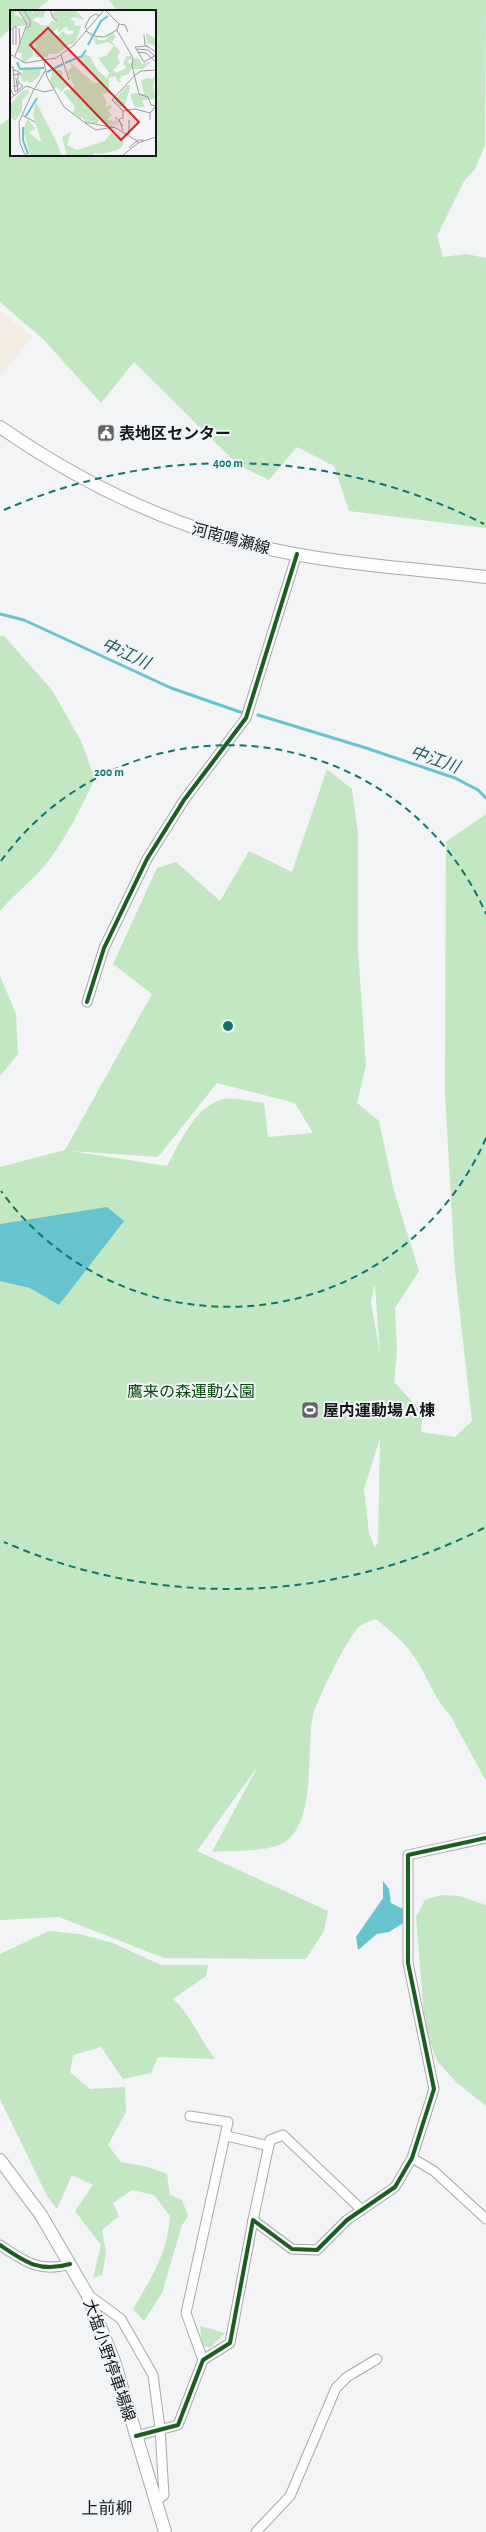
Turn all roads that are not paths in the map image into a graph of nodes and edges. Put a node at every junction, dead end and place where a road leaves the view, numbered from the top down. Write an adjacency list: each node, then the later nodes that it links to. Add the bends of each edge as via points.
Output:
1 (0, 427): 2 (main road, 河南鳴瀬線, via 84,480 146,510 238,541)
2 (296, 554): 3 (main road, 河南鳴瀬線); 4 (street, via 246,718 184,800 147,859 104,948)
3 (486, 577)
4 (87, 1002)
5 (486, 1838): 9 (street, via 408,1855 408,1963 434,2089)
6 (190, 2116): 7 (street, via 228,2122)
7 (227, 2136): 8 (street); 18 (street, via 186,2313)
8 (269, 2146): 11 (street, via 270,2140 283,2135); 13 (street)
9 (412, 2158): 11 (street, via 395,2187); 12 (street, via 434,2171)
10 (0, 2160): 15 (main road, 大塩小野停車場線, via 41,2215)
11 (362, 2210): 13 (street, via 347,2220 317,2250 292,2249)
12 (486, 2218)
13 (253, 2220): 18 (street, via 230,2342)
14 (0, 2245): 15 (street, via 18,2257 46,2269)
15 (70, 2264): 16 (main road, 大塩小野停車場線)
16 (87, 2294): 19 (street, via 121,2319 153,2375); 20 (main road, 大塩小野停車場線, via 114,2361)
17 (377, 2359): 23 (street, via 347,2377 336,2388 290,2496)
18 (202, 2360): 19 (street, via 178,2425)
19 (160, 2428): 20 (street); 21 (street, via 164,2495)
20 (136, 2436): 21 (main road, 大塩小野停車場線)
21 (156, 2501): 22 (main road, 大塩小野停車場線)
22 (165, 2532)
23 (256, 2532)

